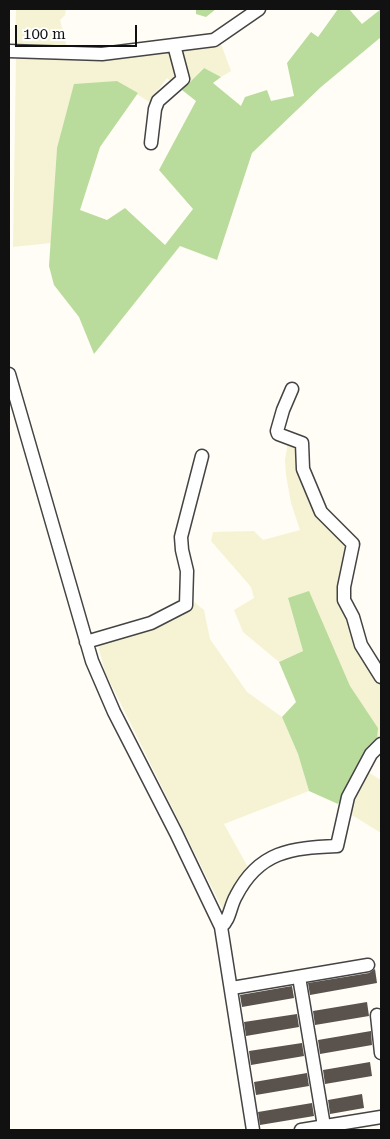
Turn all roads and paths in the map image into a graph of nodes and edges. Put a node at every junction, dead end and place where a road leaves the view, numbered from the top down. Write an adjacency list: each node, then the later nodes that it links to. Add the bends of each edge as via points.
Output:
1 (260, 9): 2 (street, via 211,42)
2 (174, 45): 3 (street, via 102,54); 4 (street, via 183,79 158,101)
3 (9, 51)
4 (152, 143)
5 (9, 374): 8 (street)
6 (292, 389): 9 (street, via 277,431 302,443 303,469 321,512 353,544 344,600 354,617 361,645)
7 (202, 456): 8 (street, via 181,537 187,571 186,605 150,623)
8 (86, 642): 11 (street, via 114,712)
9 (381, 676)
10 (381, 744): 11 (street, via 371,754 348,797 337,846 285,851 265,860 243,884)
11 (221, 927): 14 (street)
12 (368, 965): 13 (street)
13 (299, 977): 14 (street); 18 (street)
14 (232, 988): 19 (street)
15 (377, 1015): 16 (street)
16 (381, 1053)
17 (381, 1116): 18 (street)
18 (324, 1126): 20 (street)
19 (253, 1130)
20 (301, 1130)

